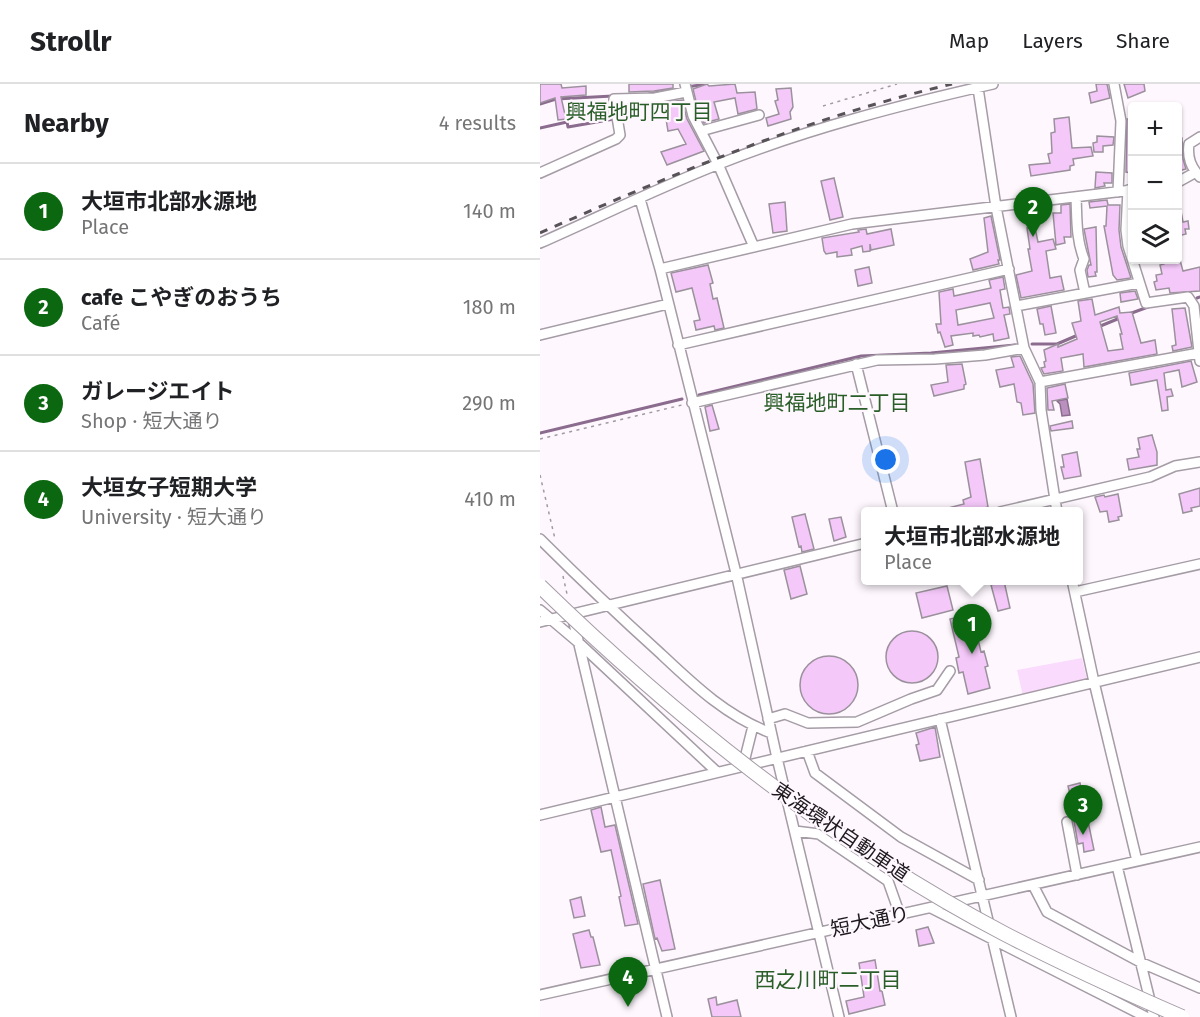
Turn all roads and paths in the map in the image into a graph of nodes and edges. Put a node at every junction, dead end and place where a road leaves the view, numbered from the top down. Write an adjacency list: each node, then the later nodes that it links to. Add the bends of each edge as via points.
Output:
1 (897, 84): 6 (path)
2 (993, 84): 5 (street)
3 (1113, 84): 15 (street, via 1121,121)
4 (685, 88): 8 (street); 11 (street, via 655,98 614,99 620,135 616,139)
5 (978, 88): 10 (street, via 843,122); 18 (street)
6 (823, 106)
7 (759, 115): 8 (street)
8 (701, 131): 10 (street)
9 (1200, 136): 12 (street, via 1189,144 1188,153)
10 (718, 164): 17 (street); 22 (street)
11 (540, 173)
12 (1198, 175): 13 (street)
13 (1182, 181)
14 (1128, 190): 15 (street)
15 (1118, 192): 16 (street)
16 (1076, 196): 18 (street); 27 (street)
17 (640, 199): 21 (street); 24 (street)
18 (996, 207): 22 (street, via 852,224); 25 (street)
19 (1128, 210): 20 (street)
20 (1128, 238)
21 (540, 243)
22 (754, 247): 24 (street)
23 (1134, 264): 26 (street)
24 (660, 269): 28 (street)
25 (1009, 269): 30 (street); 32 (street)
26 (1139, 283): 27 (street); 29 (street, via 1146,303 1188,297)
27 (1085, 293): 30 (street)
28 (668, 304): 31 (street); 32 (street)
29 (1197, 304): 34 (street)
30 (1016, 306): 33 (street)
31 (540, 335)
32 (678, 345): 37 (street)
33 (1024, 348): 35 (street, via 985,355); 36 (street)
34 (1200, 357): 36 (street)
35 (856, 364): 37 (street); 41 (street)
36 (1040, 382): 40 (street)
37 (692, 403): 38 (path); 47 (street)
38 (540, 439)
39 (1200, 462): 40 (street)
40 (1055, 499): 42 (street); 43 (street)
41 (892, 507)
42 (1021, 507)
43 (1057, 507)
44 (540, 539): 51 (street)
45 (861, 544): 47 (street)
46 (1200, 564): 50 (street)
47 (736, 573): 51 (street); 59 (street)
48 (1073, 585): 50 (street)
49 (540, 586): 91 (highway, 東海環状自動車道, bridge, via 661,698 818,819 1004,933)
50 (1075, 592): 58 (street)
51 (606, 605): 53 (street); 61 (street, via 714,702)
52 (540, 610): 54 (street)
53 (572, 614): 54 (street); 55 (street)
54 (544, 620): 55 (street)
55 (579, 643): 66 (street); 67 (street)
56 (1200, 657): 58 (street)
57 (950, 671): 59 (street, via 937,690 857,722 808,723 785,714)
58 (1094, 682): 60 (street); 72 (street)
59 (768, 719): 62 (street)
60 (940, 719): 63 (street); 75 (street)
61 (753, 726): 62 (street); 65 (street)
62 (771, 733): 64 (street)
63 (807, 751): 64 (street); 75 (street, via 815,773 901,837)
64 (777, 758): 65 (street); 70 (street)
65 (743, 766): 66 (street)
66 (717, 772): 67 (street)
67 (616, 796): 68 (street); 83 (street)
68 (540, 814)
69 (1067, 822): 74 (street)
70 (795, 831): 79 (street, via 819,834 888,881); 80 (street)
71 (1200, 847): 72 (street, 短大通り)
72 (1137, 861): 73 (street, 短大通り)
73 (1117, 866): 74 (street, 短大通り); 82 (street)
74 (1077, 875): 76 (street, 短大通り)
75 (978, 880): 77 (street)
76 (1033, 885): 77 (street, 短大通り); 82 (street, via 1047,912)
77 (982, 897): 78 (street, 短大通り); 81 (street)
78 (931, 908): 79 (street, 短大通り); 81 (street)
79 (900, 915): 80 (street, 短大通り)
80 (820, 932): 83 (street, 短大通り); 87 (street)
81 (992, 939): 88 (street); 89 (street)
82 (1142, 963): 84 (street); 90 (street)
83 (657, 969): 85 (street, 短大通り); 86 (street)
84 (1200, 988)
85 (540, 995)
86 (667, 1017)
87 (839, 1017)
88 (1011, 1017)
89 (1146, 1017)
90 (1154, 1017)
91 (1182, 1017)

